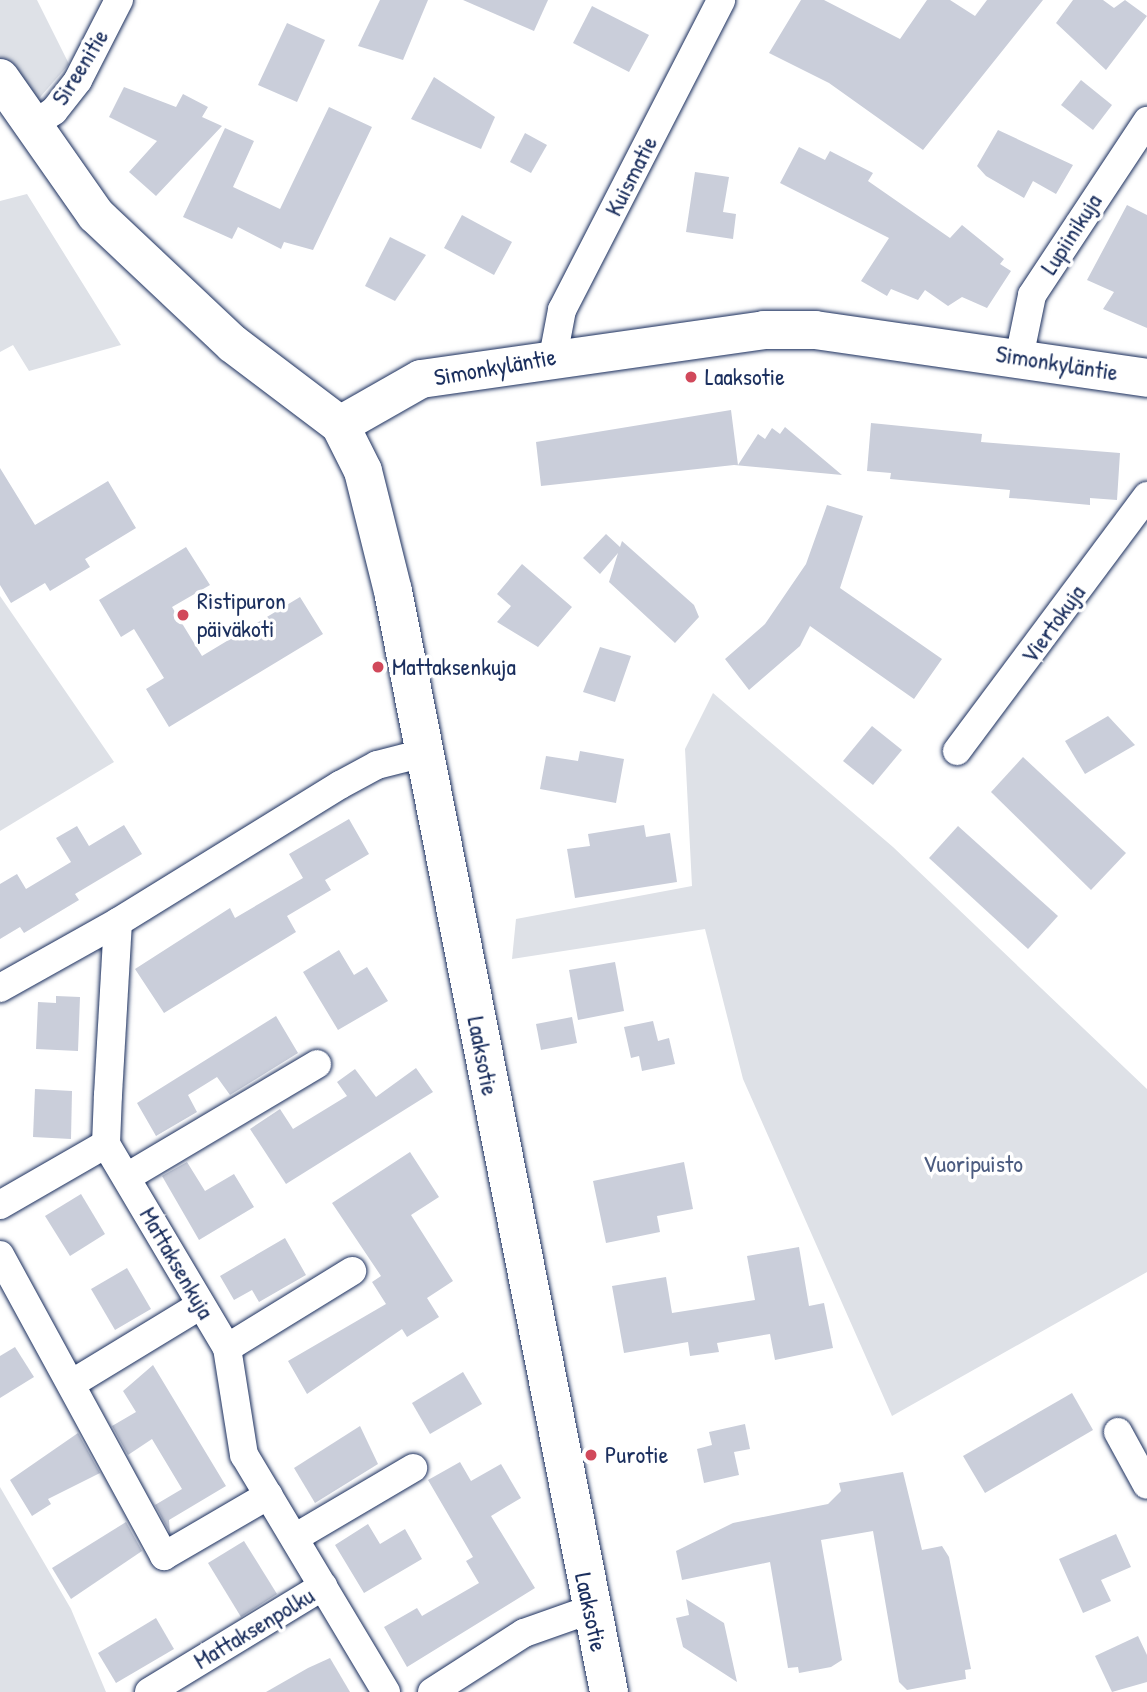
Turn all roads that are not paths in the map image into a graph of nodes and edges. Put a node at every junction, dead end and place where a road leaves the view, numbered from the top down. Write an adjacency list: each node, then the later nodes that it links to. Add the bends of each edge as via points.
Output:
1 (119, 0): 5 (street, Sireenitie, via 78,80 54,111)
2 (721, 0): 6 (street, Kuismatie, via 562,310)
3 (0, 78): 5 (main road)
4 (1147, 121): 7 (street, Lupiinikuja, via 1032,295)
5 (33, 125): 9 (main road, via 96,215 134,255 233,344)
6 (553, 357): 7 (main road, Simonkyläntie, via 764,330 815,330); 9 (main road, Simonkyläntie, via 421,379)
7 (1019, 358): 8 (main road, Simonkyläntie)
8 (1147, 378)
9 (340, 425): 12 (main road, Laaksotie, via 363,471)
10 (1147, 496): 11 (street, Viertokuja)
11 (957, 751)
12 (424, 753): 13 (street, via 377,765 340,785); 30 (main road, Laaksotie)
13 (118, 922): 14 (street); 16 (street)
14 (0, 988)
15 (317, 1064): 17 (street)
16 (106, 1144): 17 (street, Mattaksenkuja); 18 (street)
17 (127, 1177): 21 (street, Mattaksenkuja)
18 (0, 1205)
19 (0, 1255): 23 (street)
20 (352, 1271): 22 (street, Mattaksenkuja)
21 (201, 1305): 22 (street, Mattaksenkuja); 23 (street)
22 (227, 1348): 27 (street, Mattaksenkuja, via 244,1455)
23 (71, 1384): 27 (street, via 164,1556)
24 (1118, 1432): 26 (street)
25 (413, 1468): 28 (street)
26 (1147, 1485)
27 (269, 1495): 28 (street, Mattaksenkuja)
28 (296, 1537): 29 (street, Mattaksenkuja)
29 (323, 1586): 31 (street, Mattaksenpolku); 32 (street, Mattaksenkuja)
30 (589, 1611): 33 (street, via 524,1633); 34 (main road, Laaksotie)
31 (149, 1692)
32 (386, 1692)
33 (432, 1692)
34 (609, 1692)

